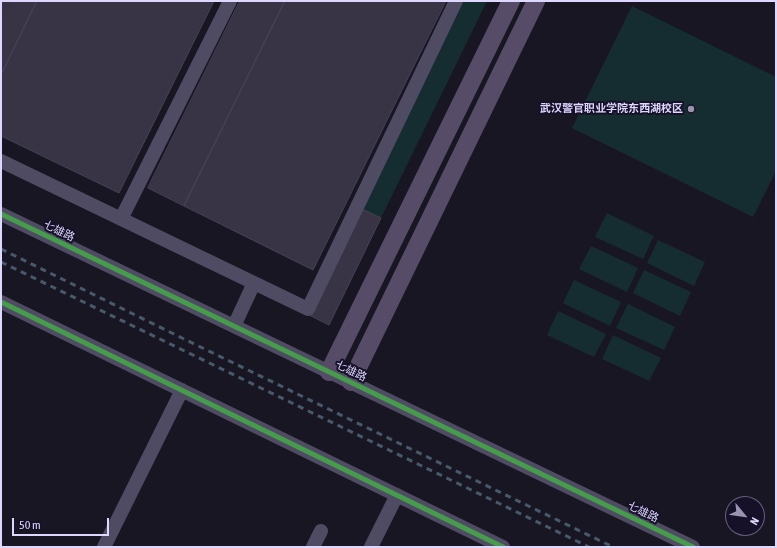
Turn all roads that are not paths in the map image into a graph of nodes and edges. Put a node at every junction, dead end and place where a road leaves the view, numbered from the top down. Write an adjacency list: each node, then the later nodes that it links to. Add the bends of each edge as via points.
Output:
1 (230, 1): 7 (street)
2 (456, 1): 8 (street, via 308,309)
3 (512, 1): 11 (main road)
4 (536, 1): 12 (main road)
5 (1, 161): 7 (street)
6 (1, 214): 10 (street, 七雄路)
7 (121, 219): 8 (street)
8 (254, 283): 10 (street)
9 (1, 302): 13 (street)
10 (234, 326): 11 (street, 七雄路)
11 (329, 372): 12 (street, 七雄路)
12 (351, 382): 20 (street, 七雄路)
13 (182, 390): 14 (street); 16 (street)
14 (397, 495): 18 (street); 19 (street)
15 (321, 531): 17 (street)
16 (104, 547)
17 (313, 547)
18 (371, 547)
19 (503, 547)
20 (693, 547)

